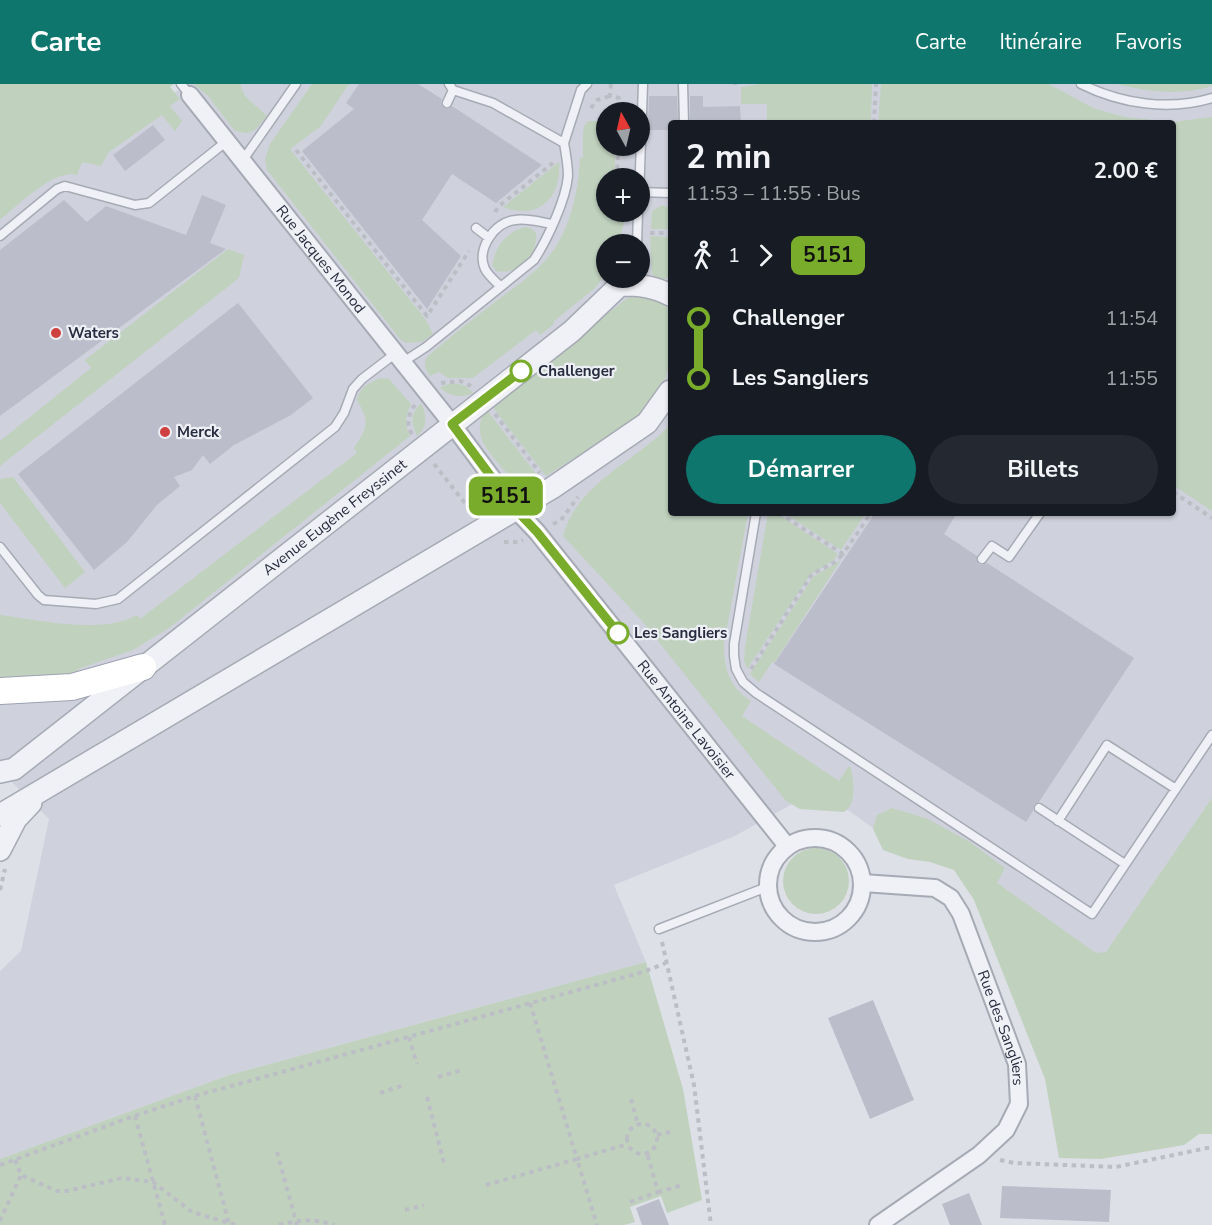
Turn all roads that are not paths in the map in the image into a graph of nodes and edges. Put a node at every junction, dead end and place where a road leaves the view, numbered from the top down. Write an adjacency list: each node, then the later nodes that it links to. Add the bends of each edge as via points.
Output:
1 (296, 84): 13 (lane)
2 (587, 84): 12 (lane, via 581,90)
3 (643, 84): 14 (lane)
4 (683, 84): 10 (lane)
5 (1081, 84): 8 (lane, via 1116,98 1146,103 1188,104)
6 (451, 87): 9 (lane); 12 (lane, via 493,103)
7 (185, 90): 11 (street, Rue Jacques Monod)
8 (1212, 98)
9 (447, 103)
10 (684, 120)
11 (227, 141): 13 (street, Rue Jacques Monod); 18 (lane, via 148,203 135,205 64,186)
12 (564, 143): 17 (lane, via 568,177)
13 (243, 160): 23 (street, Rue Jacques Monod)
14 (640, 168)
15 (650, 192): 16 (lane)
16 (668, 193)
17 (552, 224): 19 (lane, via 534,260); 19 (lane, via 513,220 482,233 485,270)
18 (0, 236)
19 (500, 286): 23 (lane, via 426,347)
20 (650, 287): 22 (street, Avenue Eugène Freyssinet)
21 (615, 288): 25 (street, Avenue Eugène Freyssinet, via 572,331)
22 (668, 294)
23 (400, 358): 25 (street, Rue Jacques Monod); 29 (lane, via 352,389 335,427 118,599 96,604 44,600)
24 (668, 399): 26 (street, via 647,423 617,445)
25 (452, 424): 26 (street, Rue Antoine Lavoisier); 31 (street, Avenue Eugène Freyssinet)
26 (516, 510): 35 (street); 40 (street, Rue Antoine Lavoisier)
27 (755, 516): 42 (lane, via 734,644 736,669 743,682 1092,914)
28 (1038, 516): 30 (lane, via 1009,557 992,546)
29 (0, 547)
30 (982, 559)
31 (143, 667): 32 (main road, via 72,687); 34 (street, Avenue Eugène Freyssinet, via 14,769)
32 (0, 691)
33 (1212, 735): 36 (lane)
34 (0, 772)
35 (46, 788): 38 (street); 41 (street, via 16,819)
36 (1176, 789): 39 (lane, via 1107,745); 42 (lane)
37 (1039, 808): 39 (lane)
38 (0, 815)
39 (1058, 820): 42 (lane)
40 (787, 846): 43 (street, via 800,839 829,839 853,856); 44 (street, via 772,864)
41 (0, 850)
42 (1125, 864)
43 (863, 883): 44 (street, via 861,899 853,914 825,932 793,927 780,917); 46 (street, Rue des Sangliers, via 935,888 951,898 962,914 1017,1064 1019,1104 1006,1130 979,1155)
44 (767, 887): 45 (lane)
45 (659, 928)
46 (878, 1225)

